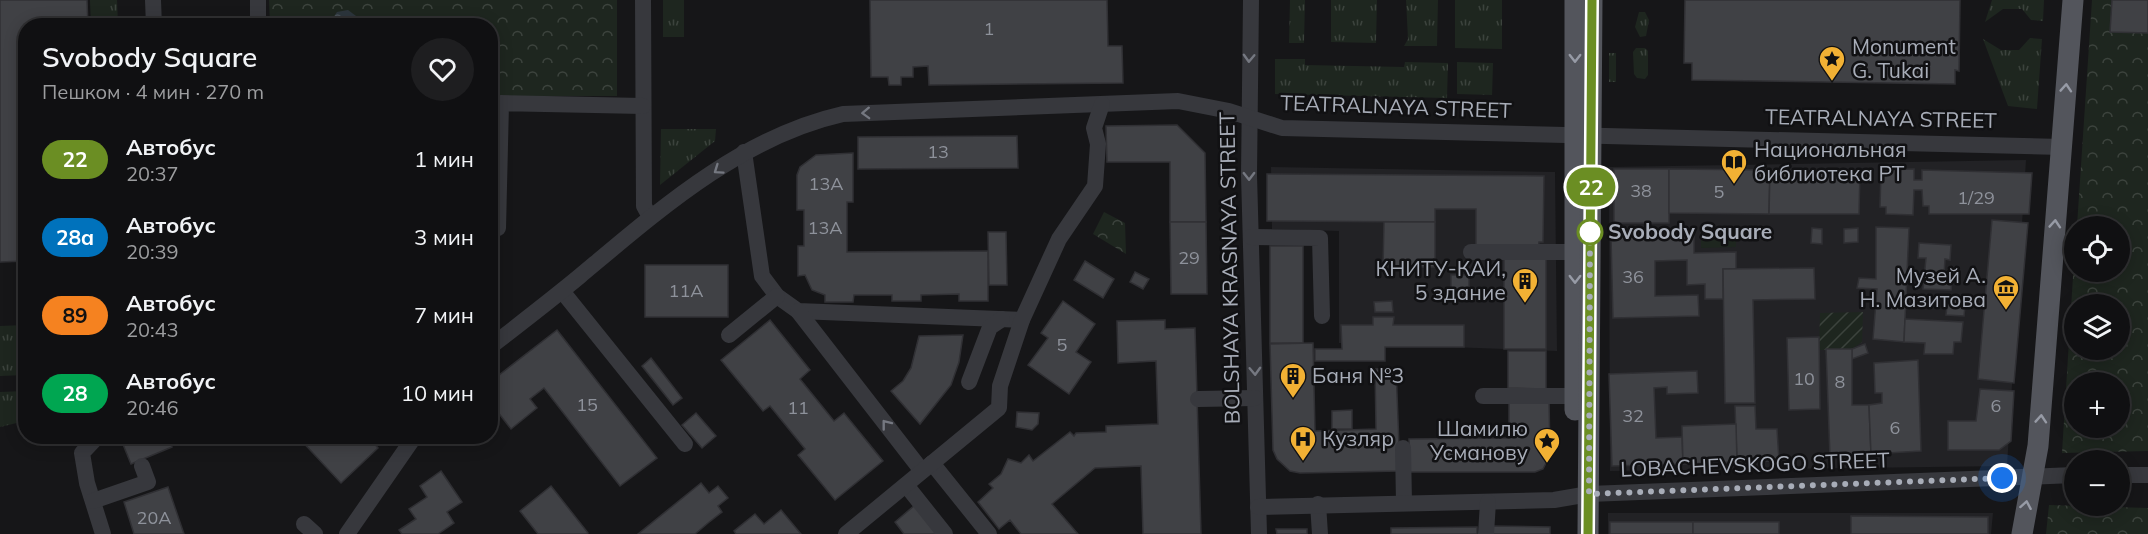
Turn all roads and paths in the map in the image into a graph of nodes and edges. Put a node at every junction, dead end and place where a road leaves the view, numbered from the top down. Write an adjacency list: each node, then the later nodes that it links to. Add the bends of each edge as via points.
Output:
1 (153, 0): 8 (street)
2 (258, 0): 9 (street)
3 (643, 0): 11 (street)
4 (1251, 0): 12 (street, BOLSHAYA KRASNAYA STREET, one-way to 12)
5 (1575, 0): 13 (main road, one-way to 13)
6 (1592, 0): 13 (main road)
7 (2073, 0): 14 (main road, one-way to 7)
8 (154, 18)
9 (258, 18)
10 (1102, 104): 12 (street, TEATRALNAYA STREET, via 1178,101); 15 (street, TEATRALNAYA STREET, one-way to 15, via 843,114 824,118); 26 (street, via 1094,128 1098,144 1095,186 1059,238)
11 (644, 106): 16 (street, via 644,206); 17 (street, via 501,103)
12 (1248, 117): 13 (street, TEATRALNAYA STREET, via 1282,128); 18 (street, BOLSHAYA KRASNAYA STREET, one-way to 18)
13 (1583, 136): 14 (street, TEATRALNAYA STREET); 20 (main road); 45 (main road)
14 (2062, 147): 43 (main road, one-way to 14, via 2038,446)
15 (744, 152): 16 (street, TEATRALNAYA STREET, one-way to 16); 22 (street, via 762,276)
16 (651, 217): 21 (street, TEATRALNAYA STREET)
17 (498, 228)
18 (1251, 237): 24 (street, via 1320,238); 32 (street, BOLSHAYA KRASNAYA STREET, one-way to 32)
19 (1471, 252): 20 (street)
20 (1575, 252): 31 (main road, one-way to 31)
21 (562, 291): 28 (street, TEATRALNAYA STREET); 36 (street)
22 (777, 296): 23 (street); 27 (street)
23 (798, 312): 25 (street); 39 (street, one-way to 23)
24 (1322, 316)
25 (1002, 319): 26 (street); 29 (street, via 990,327)
26 (1022, 320): 39 (street, via 1008,387 999,408)
27 (729, 335)
28 (498, 341)
29 (969, 382)
30 (1483, 396): 31 (street)
31 (1575, 396): 45 (main road)
32 (1255, 398): 33 (street); 50 (street, BOLSHAYA KRASNAYA STREET)
33 (1198, 399)
34 (90, 444): 46 (street, via 82,453)
35 (409, 444): 52 (street)
36 (685, 444)
37 (1403, 448): 48 (street)
38 (142, 466): 46 (street, via 148,482)
39 (927, 467): 44 (street); 55 (street)
40 (2064, 475): 43 (street, LOBACHEVSKOGO STREET)
41 (2130, 475): 42 (street)
42 (2148, 475)
43 (2032, 476): 45 (street, LOBACHEVSKOGO STREET); 61 (main road, one-way to 43)
44 (906, 484): 53 (street); 54 (street)
45 (1582, 495): 47 (street, LOBACHEVSKOGO STREET); 59 (main road); 60 (main road)
46 (93, 501): 51 (street)
47 (1488, 502): 48 (street, LOBACHEVSKOGO STREET); 58 (street)
48 (1404, 503): 49 (street, LOBACHEVSKOGO STREET)
49 (1318, 504): 50 (street, LOBACHEVSKOGO STREET); 57 (street)
50 (1258, 507): 56 (street, BOLSHAYA KRASNAYA STREET)
51 (104, 534)
52 (347, 534)
53 (846, 534)
54 (945, 534)
55 (989, 534)
56 (1259, 534)
57 (1320, 534)
58 (1486, 534)
59 (1575, 534)
60 (1588, 534)
61 (2022, 534)

